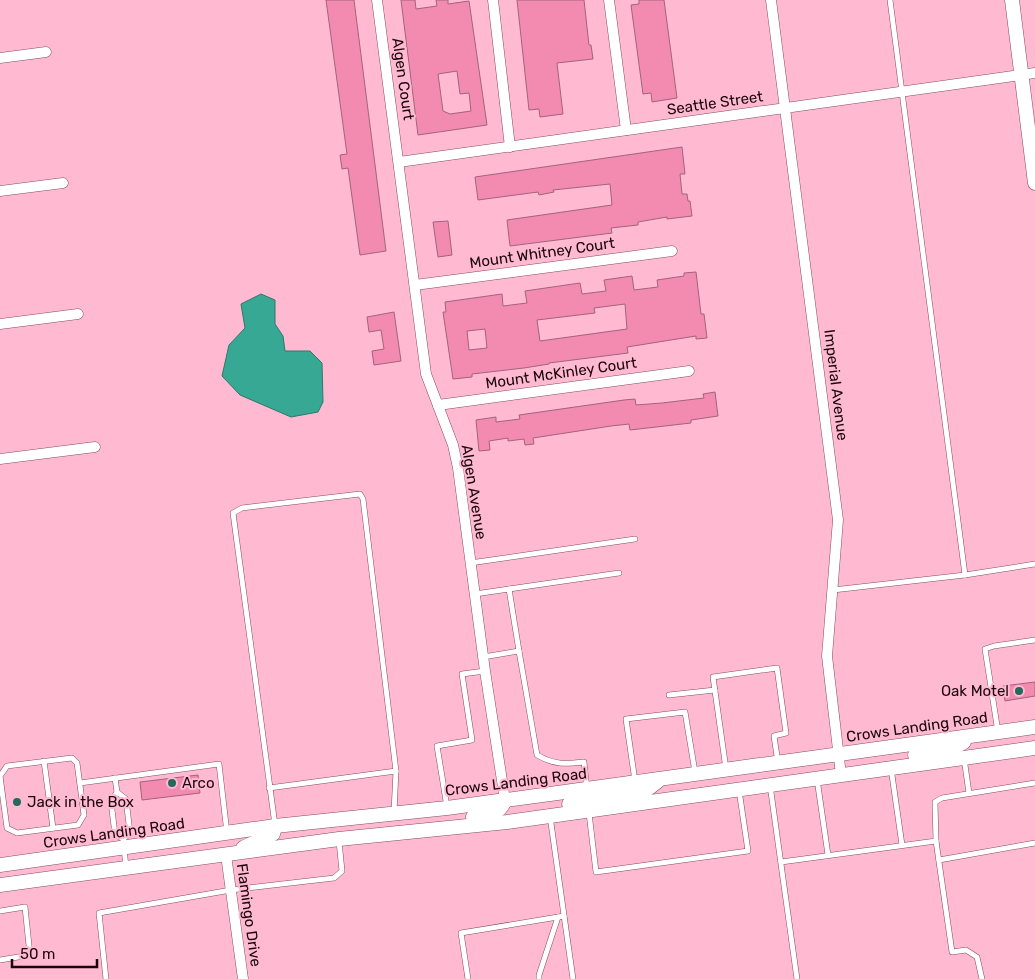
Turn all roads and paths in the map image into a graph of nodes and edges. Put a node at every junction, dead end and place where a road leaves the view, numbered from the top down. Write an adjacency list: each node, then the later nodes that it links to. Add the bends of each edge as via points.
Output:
1 (377, 0): 15 (street, Algen Court)
2 (493, 0): 14 (street)
3 (609, 0): 13 (street)
4 (771, 0): 12 (street, Imperial Avenue)
5 (890, 0): 11 (lane)
6 (1012, 0): 10 (main road)
7 (46, 52): 8 (street)
8 (0, 58)
9 (1035, 73): 10 (street, Seattle Street)
10 (1021, 75): 11 (street, Seattle Street); 17 (main road)
11 (902, 92): 12 (street, Seattle Street); 31 (lane)
12 (786, 109): 13 (street, Seattle Street); 33 (street, Imperial Avenue, via 838,520)
13 (626, 130): 14 (street, Seattle Street)
14 (510, 147): 15 (street, Seattle Street)
15 (398, 162): 20 (street, Algen Avenue)
16 (63, 182): 18 (street)
17 (1035, 183)
18 (0, 191)
19 (672, 251): 20 (street, Mount Whitney Court)
20 (415, 285): 24 (street, Algen Avenue, via 426,374)
21 (78, 314): 22 (street)
22 (0, 324)
23 (689, 371): 24 (street, Mount McKinley Court)
24 (438, 405): 28 (street, Algen Avenue, via 458,468)
25 (94, 447): 26 (street)
26 (0, 459)
27 (635, 539): 28 (lane)
28 (470, 563): 34 (street, Algen Avenue)
29 (1035, 564): 31 (lane)
30 (619, 573): 32 (lane)
31 (965, 575): 33 (lane)
32 (509, 589): 34 (lane); 36 (lane)
33 (833, 590): 45 (street, Imperial Avenue, via 827,656)
34 (474, 594): 37 (street, Algen Avenue)
35 (1035, 640): 42 (lane, via 985,649)
36 (519, 651): 37 (lane); 63 (lane, via 537,755 549,762 584,762)
37 (483, 657): 38 (street, Algen Avenue)
38 (485, 671): 67 (street, Algen Avenue); 68 (lane, via 462,674 472,740 437,746)
39 (715, 690): 40 (lane); 48 (lane, via 713,677 777,668 786,733 774,736); 50 (lane)
40 (669, 695)
41 (1035, 727): 42 (main road, Crows Landing Road)
42 (998, 732): 43 (main road, Crows Landing Road)
43 (978, 735): 45 (main road, Crows Landing Road); 49 (main road, via 953,748 897,760)
44 (1035, 748): 46 (main road)
45 (838, 754): 48 (main road, Crows Landing Road); 53 (street, Imperial Avenue)
46 (964, 758): 49 (main road); 66 (lane)
47 (44, 761): 54 (lane, via 7,766); 58 (lane, via 72,758 78,763); 73 (lane)
48 (778, 763): 50 (main road, Crows Landing Road)
49 (891, 768): 53 (main road); 80 (lane)
50 (726, 770): 52 (main road, Crows Landing Road)
51 (396, 771): 62 (lane); 62 (lane, via 363,499 360,494 242,508 233,512); 70 (lane)
52 (695, 775): 57 (main road, Crows Landing Road); 59 (lane, via 685,712 626,719)
53 (841, 775): 56 (main road)
54 (0, 776): 73 (lane, via 7,828 17,833)
55 (116, 778): 58 (lane); 65 (lane); 75 (lane, via 219,764)
56 (817, 778): 61 (main road); 82 (lane)
57 (661, 780): 59 (main road, Crows Landing Road); 71 (main road, via 644,792 564,805)
58 (80, 783): 73 (lane, via 84,815 78,825)
59 (635, 783): 63 (main road, Crows Landing Road)
60 (1035, 783): 66 (lane)
61 (770, 785): 64 (main road); 84 (lane)
62 (269, 788): 72 (lane)
63 (588, 789): 67 (main road, Crows Landing Road)
64 (739, 789): 69 (main road); 69 (lane, via 748,851 596,872)
65 (118, 792): 79 (lane, via 111,802 115,834); 79 (lane, via 126,799 130,833)
66 (969, 793): 77 (lane, via 935,802)
67 (505, 800): 68 (main road, Crows Landing Road); 74 (main road, via 503,807 493,814 444,822)
68 (447, 808): 70 (main road, Crows Landing Road)
69 (588, 810): 71 (main road)
70 (394, 812): 72 (main road, Crows Landing Road)
71 (550, 816): 74 (main road); 90 (lane)
72 (275, 826): 75 (main road, Crows Landing Road); 81 (main road, via 273,834 267,838)
73 (53, 828)
74 (436, 829): 76 (main road)
75 (227, 833): 79 (main road, Crows Landing Road)
76 (339, 839): 81 (main road); 88 (lane, via 342,871 334,878)
77 (936, 840): 80 (lane); 83 (lane)
78 (1035, 843): 83 (lane)
79 (123, 844): 85 (main road, Crows Landing Road); 86 (lane)
80 (902, 845): 82 (lane)
81 (230, 854): 86 (main road); 88 (street, Flamingo Drive)
82 (828, 856): 84 (lane)
83 (939, 860): 98 (lane, via 952,952 966,950 977,957)
84 (780, 862): 97 (lane)
85 (0, 865)
86 (126, 868): 87 (main road)
87 (0, 886)
88 (231, 890): 92 (lane, via 99,913); 93 (street, Flamingo Drive)
89 (0, 911): 91 (lane, via 25,907 30,955)
90 (561, 917): 94 (lane, via 461,933); 95 (lane); 96 (lane)
91 (0, 960)
92 (106, 979)
93 (243, 979)
94 (468, 979)
95 (540, 979)
96 (573, 979)
97 (797, 979)
98 (982, 979)

